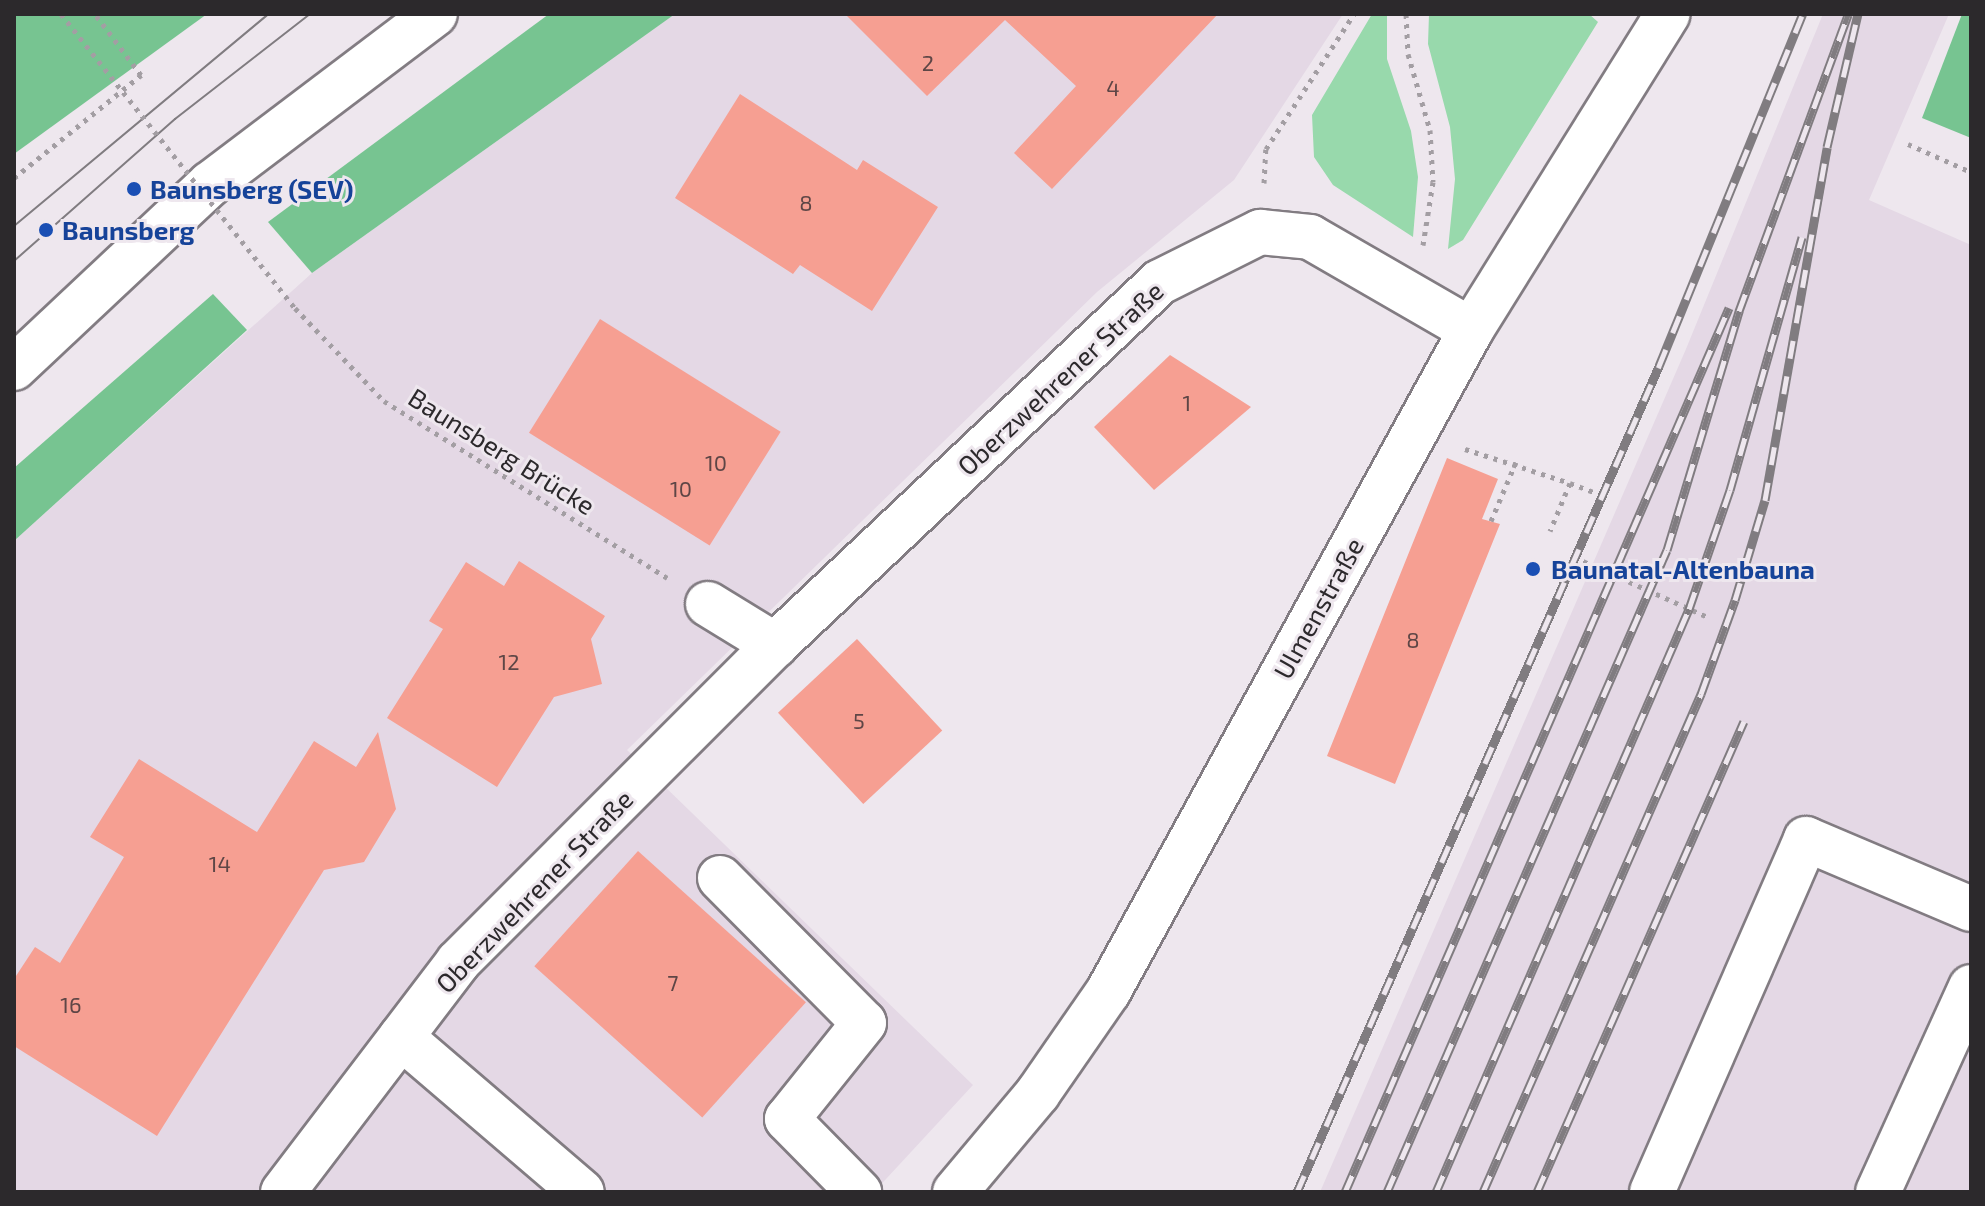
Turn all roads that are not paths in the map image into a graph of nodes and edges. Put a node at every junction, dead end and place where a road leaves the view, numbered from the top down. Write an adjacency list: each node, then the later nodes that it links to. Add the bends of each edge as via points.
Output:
1 (435, 14): 4 (street, via 210,184)
2 (1668, 14): 3 (street, Ulmenstraße)
3 (1471, 330): 6 (street, Oberzwehrener Straße, via 1310,237 1260,232 1160,282); 14 (street, Ulmenstraße, via 1108,992 1038,1093)
4 (14, 368)
5 (708, 604): 6 (street)
6 (775, 645): 10 (street, Oberzwehrener Straße, via 458,962)
7 (720, 878): 13 (street, via 864,1023 787,1119)
8 (1971, 909): 15 (street, via 1806,839)
9 (1971, 987): 16 (street)
10 (401, 1037): 11 (street, Oberzwehrener Straße); 12 (street)
11 (283, 1192)
12 (582, 1192)
13 (859, 1192)
14 (955, 1192)
15 (1652, 1192)
16 (1878, 1192)

